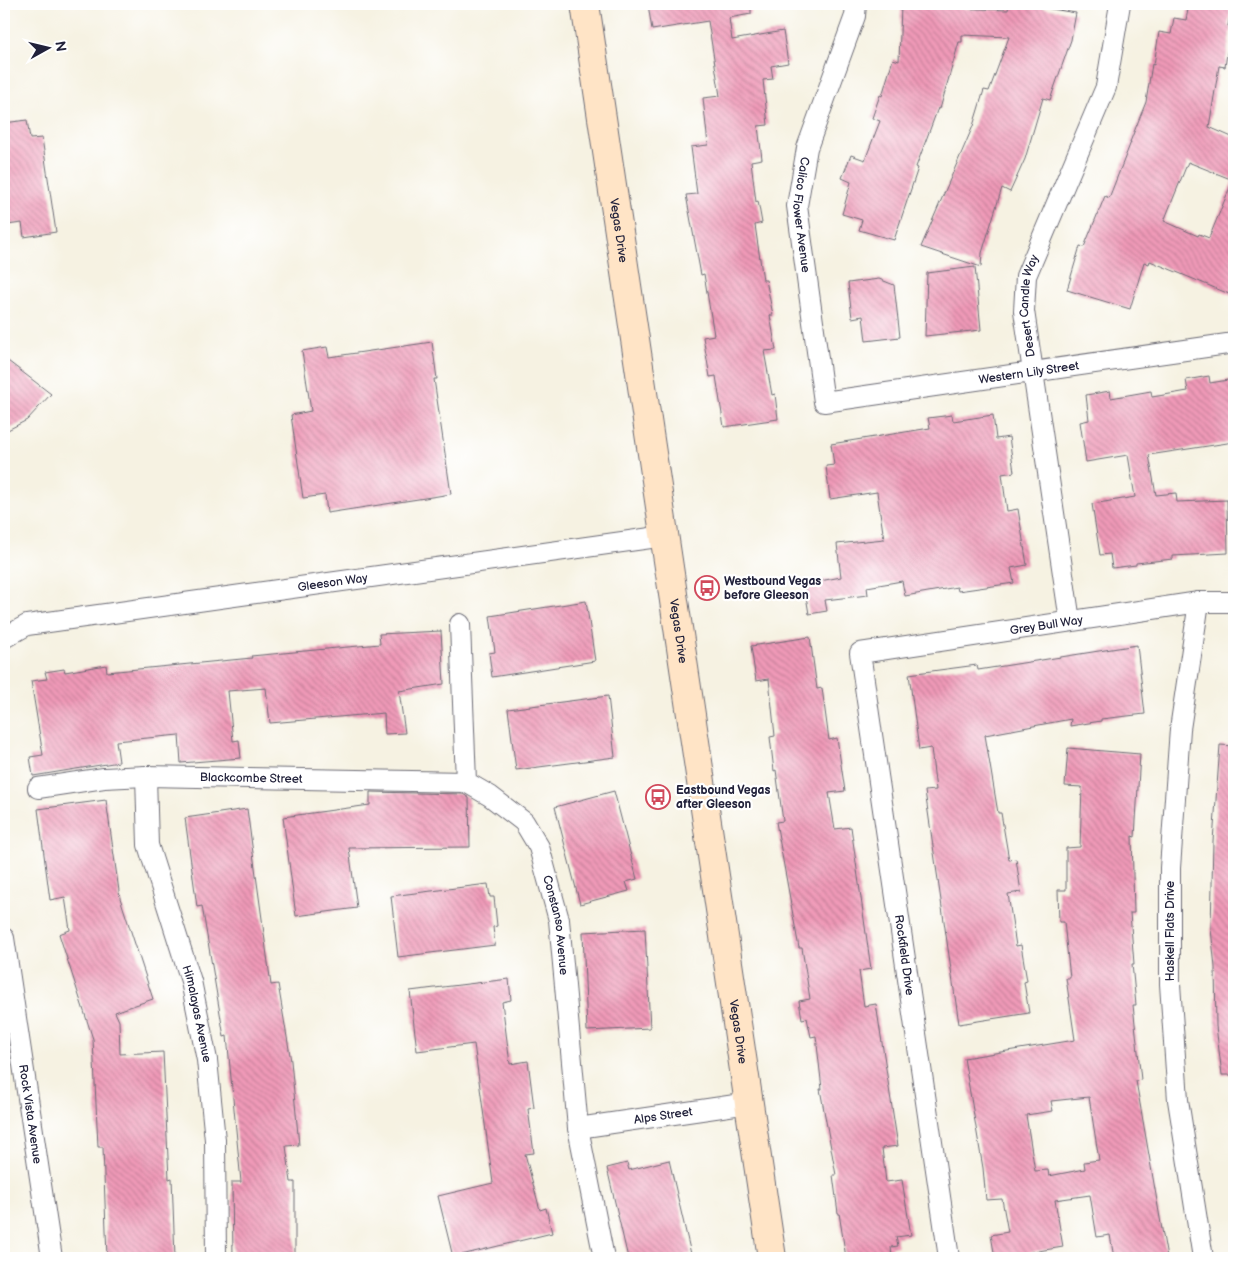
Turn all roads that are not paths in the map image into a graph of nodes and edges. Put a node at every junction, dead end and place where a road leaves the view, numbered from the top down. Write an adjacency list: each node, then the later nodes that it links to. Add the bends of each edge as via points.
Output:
1 (585, 4): 7 (main road, Vegas Drive)
2 (856, 4): 6 (street, Calico Flower Avenue, via 855,16 807,148 797,206)
3 (1120, 4): 5 (street, Desert Candle Way, via 1106,87 1026,276 1024,311)
4 (1234, 343): 5 (street, Western Lily Street)
5 (1033, 371): 6 (street, Western Lily Street); 10 (street, Desert Candle Way)
6 (824, 402)
7 (664, 536): 12 (street, Gleeson Way, via 27,625); 18 (main road, Vegas Drive)
8 (1199, 602): 9 (street, Grey Bull Way); 10 (street, Grey Bull Way); 25 (street, Haskell Flats Drive, via 1180,729 1170,858 1170,984 1178,1100)
9 (1234, 602)
10 (1070, 621): 13 (street, Grey Bull Way)
11 (460, 624): 15 (street)
12 (4, 638)
13 (860, 653): 24 (street, Rockfield Drive)
14 (146, 776): 15 (street, Blackcombe Street); 16 (street, Blackcombe Street, via 104,778); 21 (street, Himalayas Avenue, via 148,845 191,981 207,1060 215,1140)
15 (466, 782): 19 (street, Constanso Avenue, via 524,822 539,847 559,920)
16 (38, 788)
17 (4, 944): 20 (street, Rock Vista Avenue)
18 (749, 1103): 19 (street, Alps Street); 23 (main road, Vegas Drive)
19 (578, 1128): 22 (street, Constanso Avenue)
20 (52, 1258)
21 (216, 1258)
22 (604, 1258)
23 (772, 1258)
24 (950, 1258)
25 (1203, 1258)

